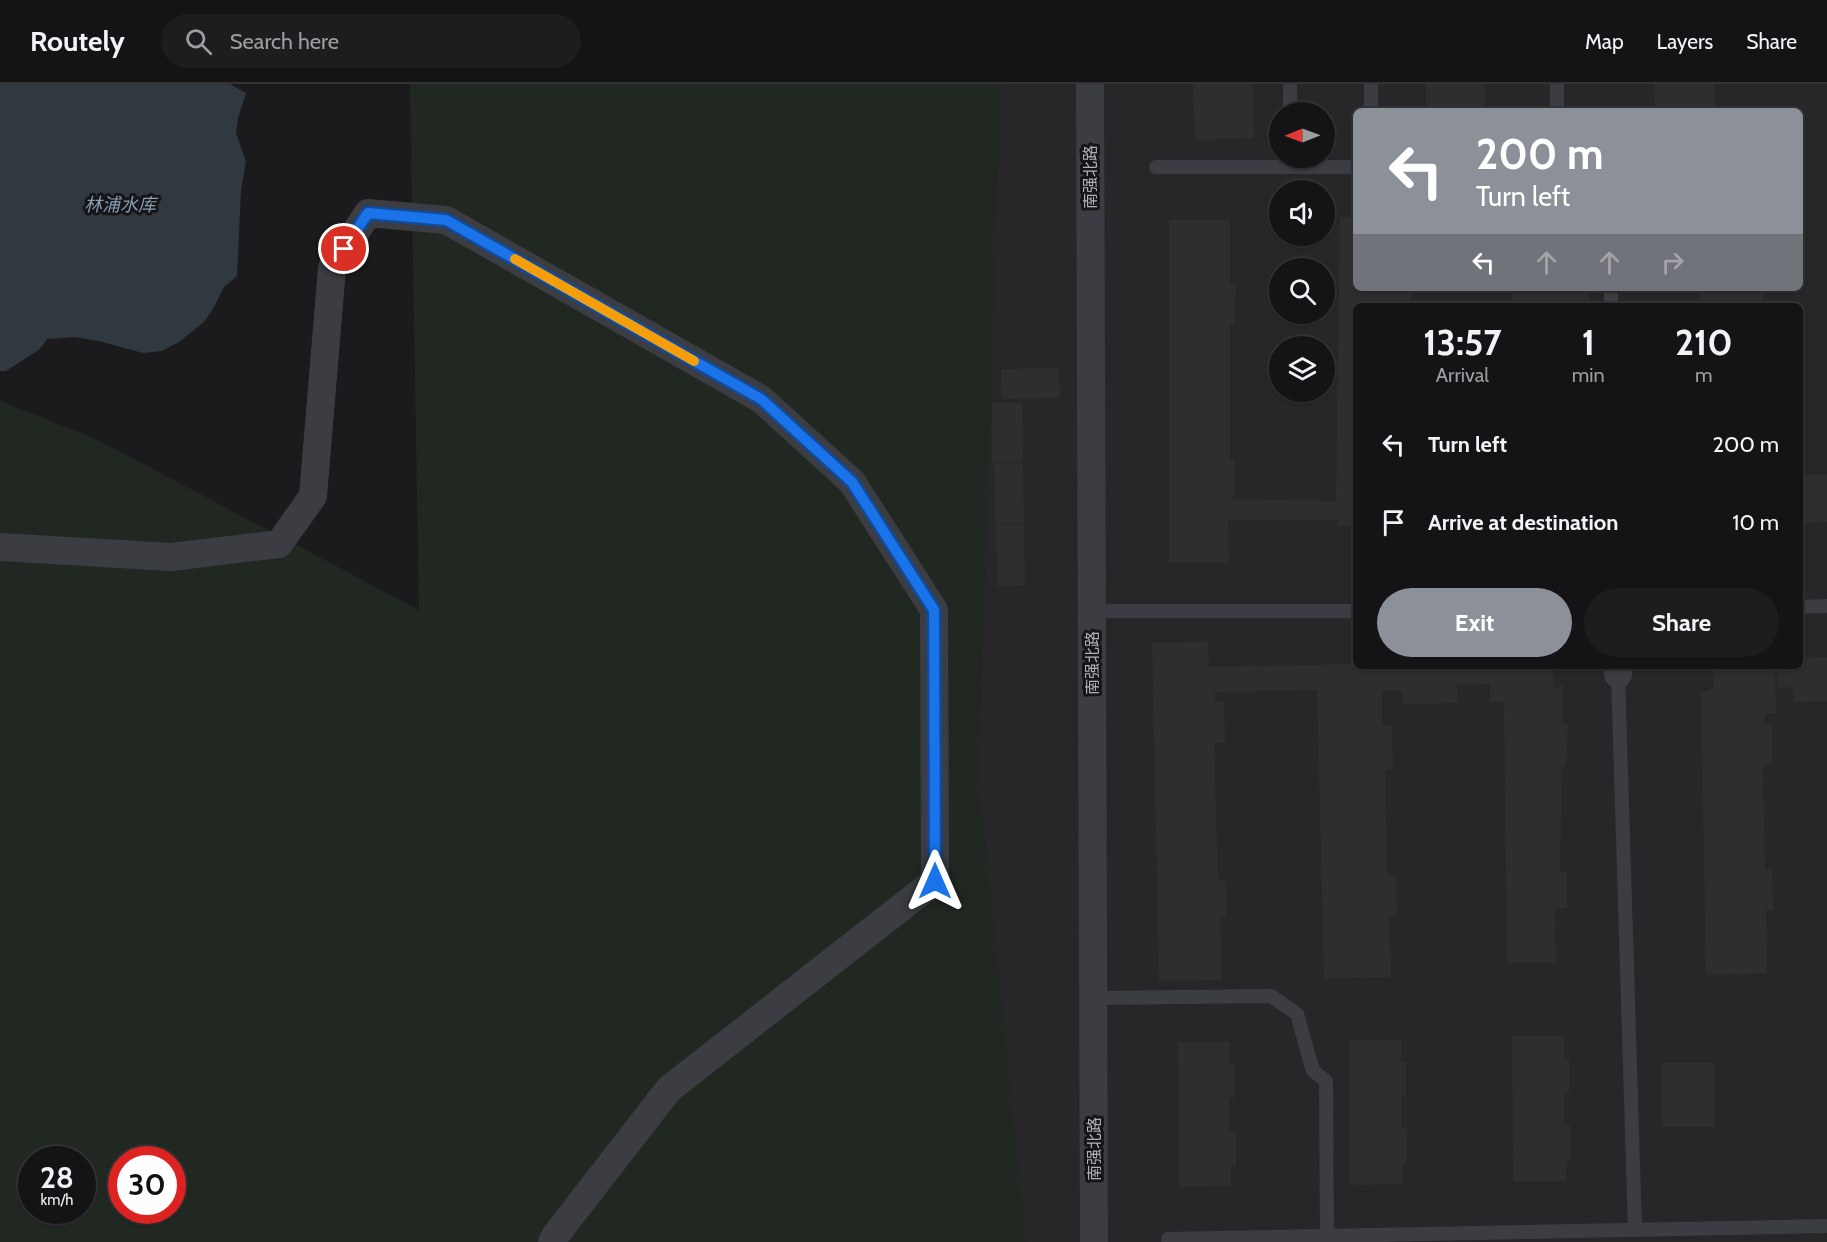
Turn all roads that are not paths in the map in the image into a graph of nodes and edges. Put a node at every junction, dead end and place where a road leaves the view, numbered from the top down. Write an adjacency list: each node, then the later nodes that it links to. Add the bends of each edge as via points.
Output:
1 (1090, 84): 15 (street, 南强北路)
2 (1290, 84): 5 (lane)
3 (1371, 84): 6 (lane)
4 (1557, 84): 7 (lane)
5 (1290, 102)
6 (1371, 108)
7 (1557, 108)
8 (1269, 163): 10 (lane)
9 (1335, 165): 11 (lane)
10 (1156, 167)
11 (1353, 167)
12 (0, 547): 23 (street, via 171,557 279,544 313,496 332,268 368,213 446,220 761,399 852,482 934,610 935,881 669,1089)
13 (1827, 606): 14 (lane)
14 (1803, 607)
15 (1092, 611): 16 (lane); 18 (street, 南强北路)
16 (1353, 611)
17 (1621, 669): 20 (lane)
18 (1093, 998): 22 (lane, via 1270,996 1297,1014 1313,1071 1326,1081); 24 (street, 南强北路)
19 (1827, 1226): 20 (lane)
20 (1635, 1230): 22 (lane)
21 (1167, 1239): 22 (lane)
22 (1327, 1239)
23 (552, 1242)
24 (1094, 1242)

